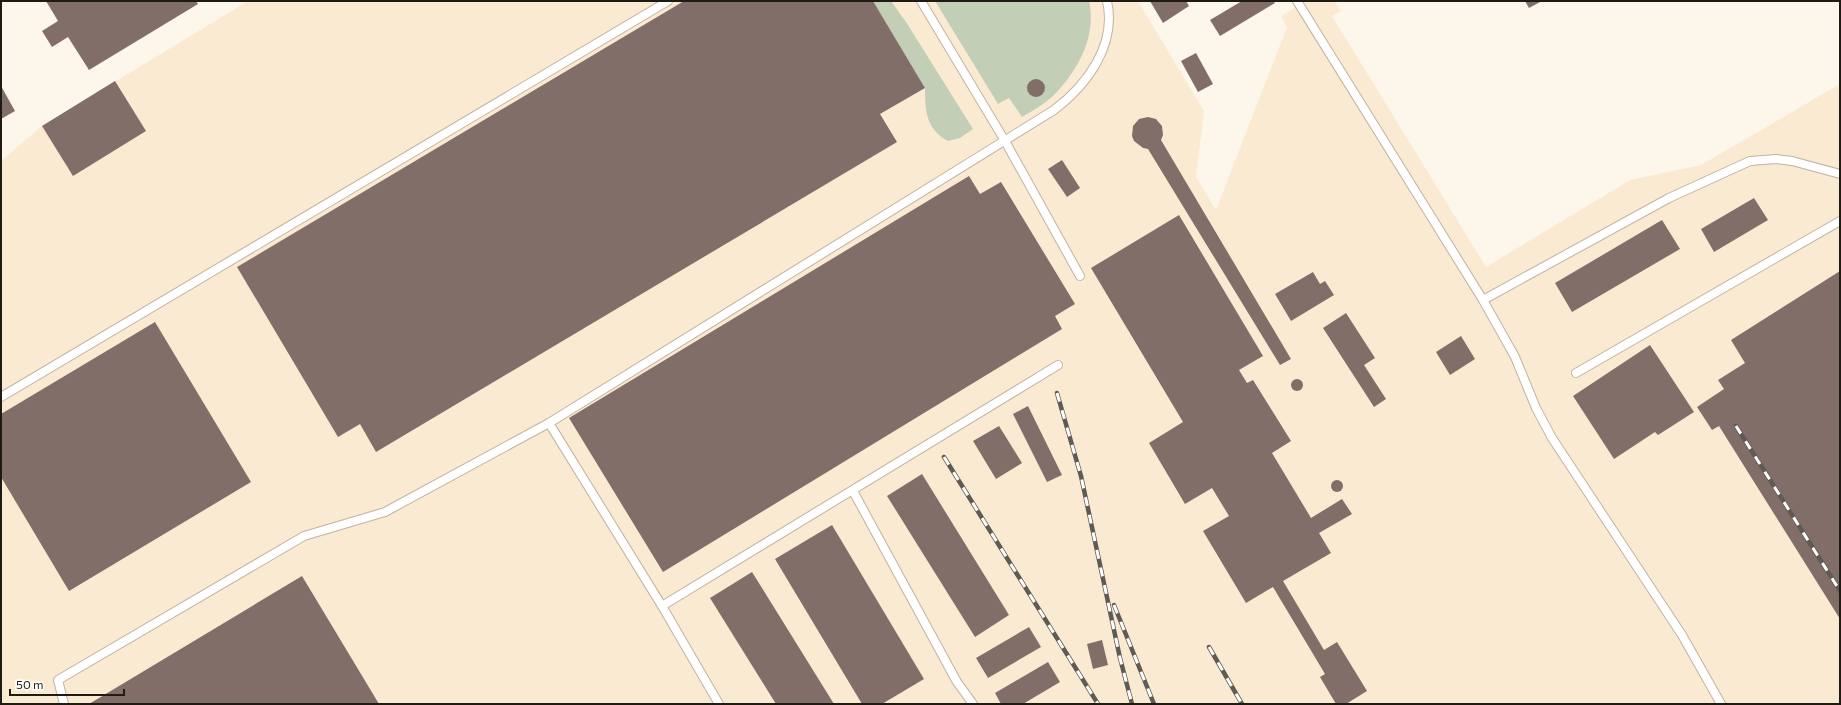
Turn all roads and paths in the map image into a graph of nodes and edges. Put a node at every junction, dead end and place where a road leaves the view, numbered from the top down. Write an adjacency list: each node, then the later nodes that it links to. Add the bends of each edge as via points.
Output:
1 (668, 1): 12 (lane)
2 (921, 1): 5 (lane)
3 (1107, 1): 5 (lane, via 1107,36 1090,74 1063,103)
4 (1297, 1): 9 (lane)
5 (1005, 141): 8 (lane); 13 (lane)
6 (1840, 174): 9 (lane, via 1786,160 1750,161 1669,198)
7 (1840, 221): 11 (lane)
8 (1080, 276)
9 (1483, 300): 19 (lane, via 1515,358 1552,438 1682,635)
10 (1058, 365): 14 (lane)
11 (1576, 373)
12 (1, 397)
13 (549, 423): 15 (lane); 16 (lane, via 385,512 304,536 58,680)
14 (853, 491): 15 (lane); 18 (lane, via 957,682)
15 (662, 606): 17 (lane)
16 (64, 704)
17 (718, 704)
18 (973, 704)
19 (1720, 704)

